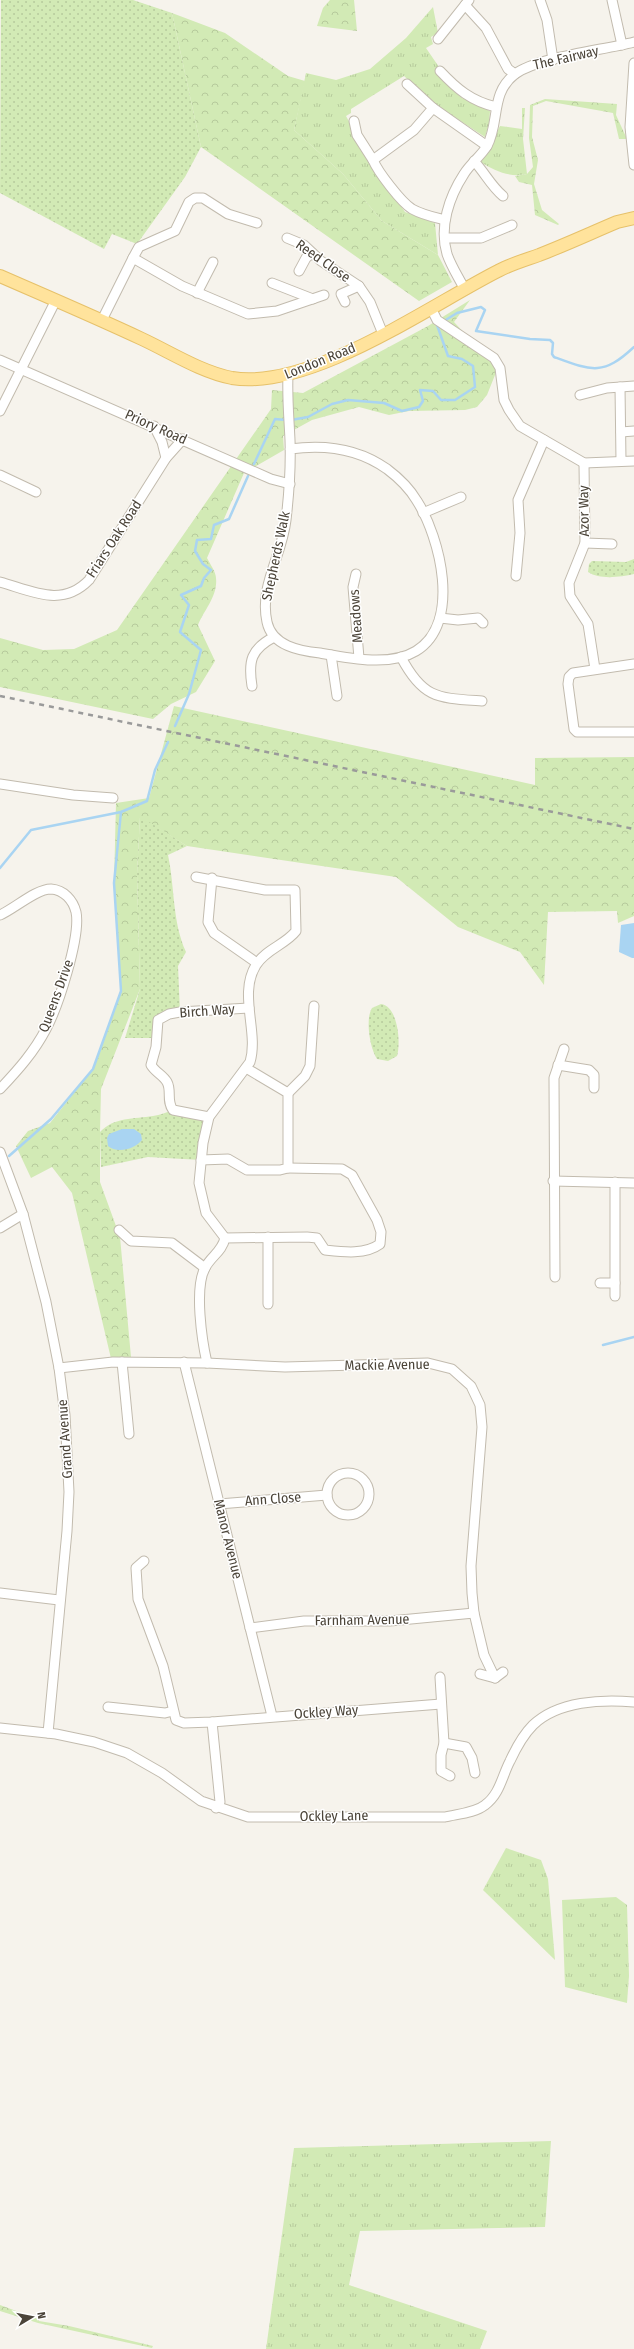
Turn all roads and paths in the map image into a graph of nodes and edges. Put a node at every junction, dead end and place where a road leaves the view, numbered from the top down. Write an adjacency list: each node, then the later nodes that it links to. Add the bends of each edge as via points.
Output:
1 (540, 0): 7 (street, via 547,20)
2 (612, 0): 6 (street)
3 (467, 3): 4 (street); 10 (street, via 486,28 508,68)
4 (438, 39)
5 (634, 42): 6 (street, The Fairway)
6 (622, 45): 7 (street, The Fairway)
7 (553, 60): 10 (street, The Fairway, via 536,63)
8 (634, 63): 18 (street, via 630,127)
9 (440, 71): 12 (street, via 458,90 478,103)
10 (515, 74): 12 (street, The Fairway, via 502,88)
11 (407, 84): 13 (street)
12 (496, 107): 15 (street, The Fairway)
13 (433, 108): 15 (street); 16 (street, via 414,130)
14 (354, 121): 16 (street, via 357,135)
15 (487, 146): 17 (street, The Fairway)
16 (373, 160): 21 (street, via 411,208 426,216)
17 (474, 161): 19 (street, via 488,177 491,186); 21 (street, The Fairway, via 449,201)
18 (634, 165)
19 (503, 196)
20 (634, 218): 33 (main road, London Road, via 617,222 499,270)
21 (445, 220): 25 (street, The Fairway)
22 (257, 223): 27 (street, via 228,214 203,198 195,198 189,202 175,231 139,247)
23 (512, 225): 25 (street, via 481,238)
24 (286, 238): 26 (street, Reed Close, via 304,245)
25 (444, 238): 33 (street, The Fairway, via 447,255)
26 (312, 253): 29 (street); 32 (street, Reed Close)
27 (134, 258): 34 (street); 40 (street)
28 (213, 262): 34 (street)
29 (299, 271)
30 (0, 276): 37 (main road, London Road)
31 (272, 283): 36 (street)
32 (359, 286): 38 (street, Reed Close, via 341,294); 41 (street, Reed Close, via 370,302)
33 (465, 290): 39 (main road, London Road)
34 (197, 293): 36 (street, via 248,314 276,311)
35 (324, 295): 36 (street)
36 (313, 299)
37 (56, 300): 40 (main road, London Road); 43 (street)
38 (345, 302)
39 (431, 308): 41 (main road, London Road); 53 (street, via 442,323 494,358 500,368 504,400 509,410 520,426)
40 (102, 320): 44 (main road, London Road, via 206,369 231,378 252,380)
41 (383, 334): 44 (main road, London Road, via 317,365)
42 (0, 360): 43 (street, Priory Road)
43 (22, 369): 48 (street); 49 (street, Priory Road)
44 (288, 375): 54 (street, Shepherds Walk)
45 (634, 386): 46 (street)
46 (620, 387): 47 (street); 50 (street)
47 (580, 395)
48 (0, 411)
49 (154, 426): 52 (street, Priory Road); 55 (street)
50 (621, 432): 51 (street); 56 (street)
51 (634, 432)
52 (183, 439): 55 (street, Friars Oak Road); 60 (street, Priory Road, via 271,480)
53 (544, 440): 58 (street); 67 (street, via 518,500 520,532)
54 (290, 449): 60 (street, Shepherds Walk); 63 (street, via 324,447 366,457 388,470 410,489)
55 (166, 458): 68 (street, Friars Oak Road, via 89,580 82,587 62,596 52,597)
56 (621, 461): 57 (street); 58 (street)
57 (634, 461)
58 (584, 463): 64 (street, Azor Way)
59 (0, 475): 61 (street)
60 (290, 484): 71 (street, Shepherds Walk, via 286,522 268,582 264,605 268,625)
61 (36, 492)
62 (461, 497): 63 (street)
63 (423, 513): 69 (street, via 437,548 443,583)
64 (585, 543): 65 (street); 76 (street, Azor Way, via 569,583 570,596 588,624)
65 (612, 544)
66 (356, 574): 74 (street, Meadows, via 353,587)
67 (516, 576)
68 (0, 582)
69 (440, 618): 70 (street, via 478,618); 73 (street, via 434,634 417,651)
70 (484, 623)
71 (274, 637): 72 (street, via 300,651); 77 (street, via 259,645 252,658)
72 (330, 655): 74 (street); 78 (street)
73 (401, 657): 74 (street, via 378,660); 79 (street, via 414,678 430,694 452,699)
74 (359, 658)
75 (634, 664): 76 (street)
76 (595, 670): 80 (street, via 573,673 569,677 574,729 584,733)
77 (252, 686)
78 (337, 696)
79 (482, 701)
80 (634, 732)
81 (0, 784): 82 (street)
82 (113, 798)
83 (196, 877): 84 (street)
84 (212, 878): 86 (street, via 208,922 214,933); 86 (street, via 265,890 295,890 296,931 266,953)
85 (0, 916): 93 (street, Queens Drive, via 40,892 50,889 65,894 72,902 76,913 70,965 47,1028 24,1064)
86 (257, 963): 88 (street, via 252,978)
87 (314, 1006): 94 (street, via 310,1066 305,1076)
88 (249, 1008): 91 (street, via 252,1055); 95 (street, Birch Way, via 180,1012 158,1020 152,1065 153,1069 167,1081 170,1105 173,1110)
89 (564, 1049): 90 (street)
90 (558, 1065): 92 (street, via 589,1070 594,1075); 99 (street, via 554,1078)
91 (246, 1068): 94 (street); 95 (street)
92 (594, 1088)
93 (0, 1089)
94 (288, 1093): 98 (street)
95 (209, 1117): 97 (street)
96 (1, 1157): 102 (street, Grand Avenue)
97 (200, 1160): 98 (street, via 228,1159 247,1170); 106 (street, via 199,1183 206,1213)
98 (288, 1168): 105 (street, via 342,1169 352,1175 382,1232 380,1244 367,1250 344,1252 325,1250 317,1238)
99 (554, 1181): 100 (street); 108 (street)
100 (615, 1182): 101 (street); 110 (street)
101 (634, 1183)
102 (24, 1214): 103 (street); 116 (street, Grand Avenue)
103 (0, 1228)
104 (119, 1230): 107 (street, via 131,1241 172,1243)
105 (268, 1237): 106 (street); 112 (street)
106 (225, 1238): 107 (street, via 223,1248)
107 (205, 1268): 115 (street, via 201,1285 200,1319)
108 (555, 1277)
109 (600, 1283): 110 (street)
110 (615, 1283): 111 (street)
111 (615, 1296)
112 (268, 1304)
113 (122, 1362): 114 (street, Mackie Avenue); 116 (street, Mackie Avenue); 117 (street)
114 (184, 1362): 115 (street, Mackie Avenue); 119 (street, Manor Avenue)
115 (207, 1362): 123 (street, Mackie Avenue, via 285,1367 428,1363 452,1369 471,1386 480,1405 482,1426 471,1566)
116 (59, 1368): 122 (street, Grand Avenue, via 65,1415 69,1492)
117 (129, 1434)
118 (327, 1495): 118 (street, via 331,1481 336,1476 350,1472 363,1478 369,1491 366,1505 350,1515 337,1512 328,1502); 119 (street, Ann Close)
119 (219, 1504): 124 (street, Manor Avenue)
120 (144, 1561): 132 (street, via 136,1568 138,1599 163,1666)
121 (0, 1593): 122 (street)
122 (59, 1600): 136 (street, Grand Avenue)
123 (474, 1613): 124 (street, Farnham Avenue, via 390,1621 304,1621); 128 (street, Mackie Avenue, via 484,1655)
124 (250, 1628): 133 (street, Manor Avenue)
125 (503, 1672): 128 (street)
126 (480, 1674): 128 (street)
127 (440, 1678): 130 (street)
128 (494, 1678)
129 (634, 1702): 140 (street, Ockley Lane, via 616,1700 575,1705 559,1709 534,1724 519,1744 499,1788 490,1801 484,1807 466,1813 445,1817 248,1817)
130 (441, 1704): 133 (street, Ockley Way); 137 (street)
131 (108, 1708): 132 (street, via 166,1713)
132 (172, 1711): 134 (street, Ockley Way, via 176,1720 184,1723)
133 (272, 1716): 134 (street, Ockley Way)
134 (212, 1722): 140 (street, via 220,1802)
135 (0, 1728): 136 (street, Ockley Lane)
136 (48, 1733): 140 (street, Ockley Lane, via 94,1742 127,1753 162,1772)
137 (444, 1743): 138 (street, via 466,1747 472,1758); 139 (street, via 440,1755 441,1771)
138 (475, 1773)
139 (450, 1776)
140 (216, 1808)

